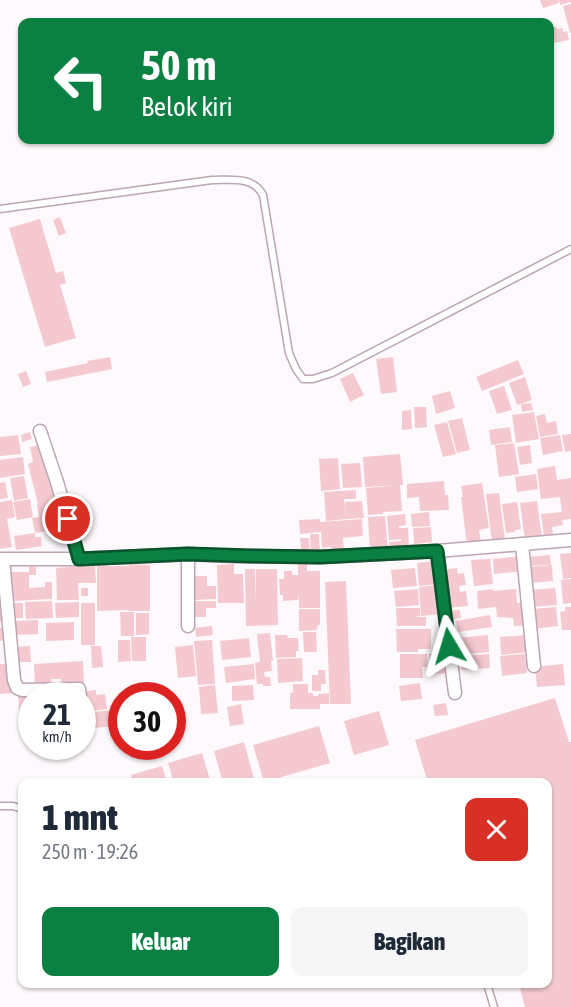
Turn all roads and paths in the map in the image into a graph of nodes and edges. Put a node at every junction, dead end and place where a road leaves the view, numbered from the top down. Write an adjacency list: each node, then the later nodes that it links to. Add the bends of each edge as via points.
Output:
1 (0, 209): 2 (lane, via 212,180 245,181 259,187 289,353 303,379 332,373)
2 (571, 249)
3 (40, 431): 9 (street)
4 (571, 540): 5 (street)
5 (522, 544): 6 (street); 11 (street)
6 (437, 551): 7 (street, via 310,557); 13 (street)
7 (188, 554): 9 (street); 10 (street)
8 (2, 559): 9 (street); 12 (street)
9 (79, 559)
10 (188, 626)
11 (534, 666)
12 (18, 688)
13 (455, 693)
14 (0, 806): 15 (lane)
15 (18, 808)
16 (488, 988): 17 (lane)
17 (494, 1007)

